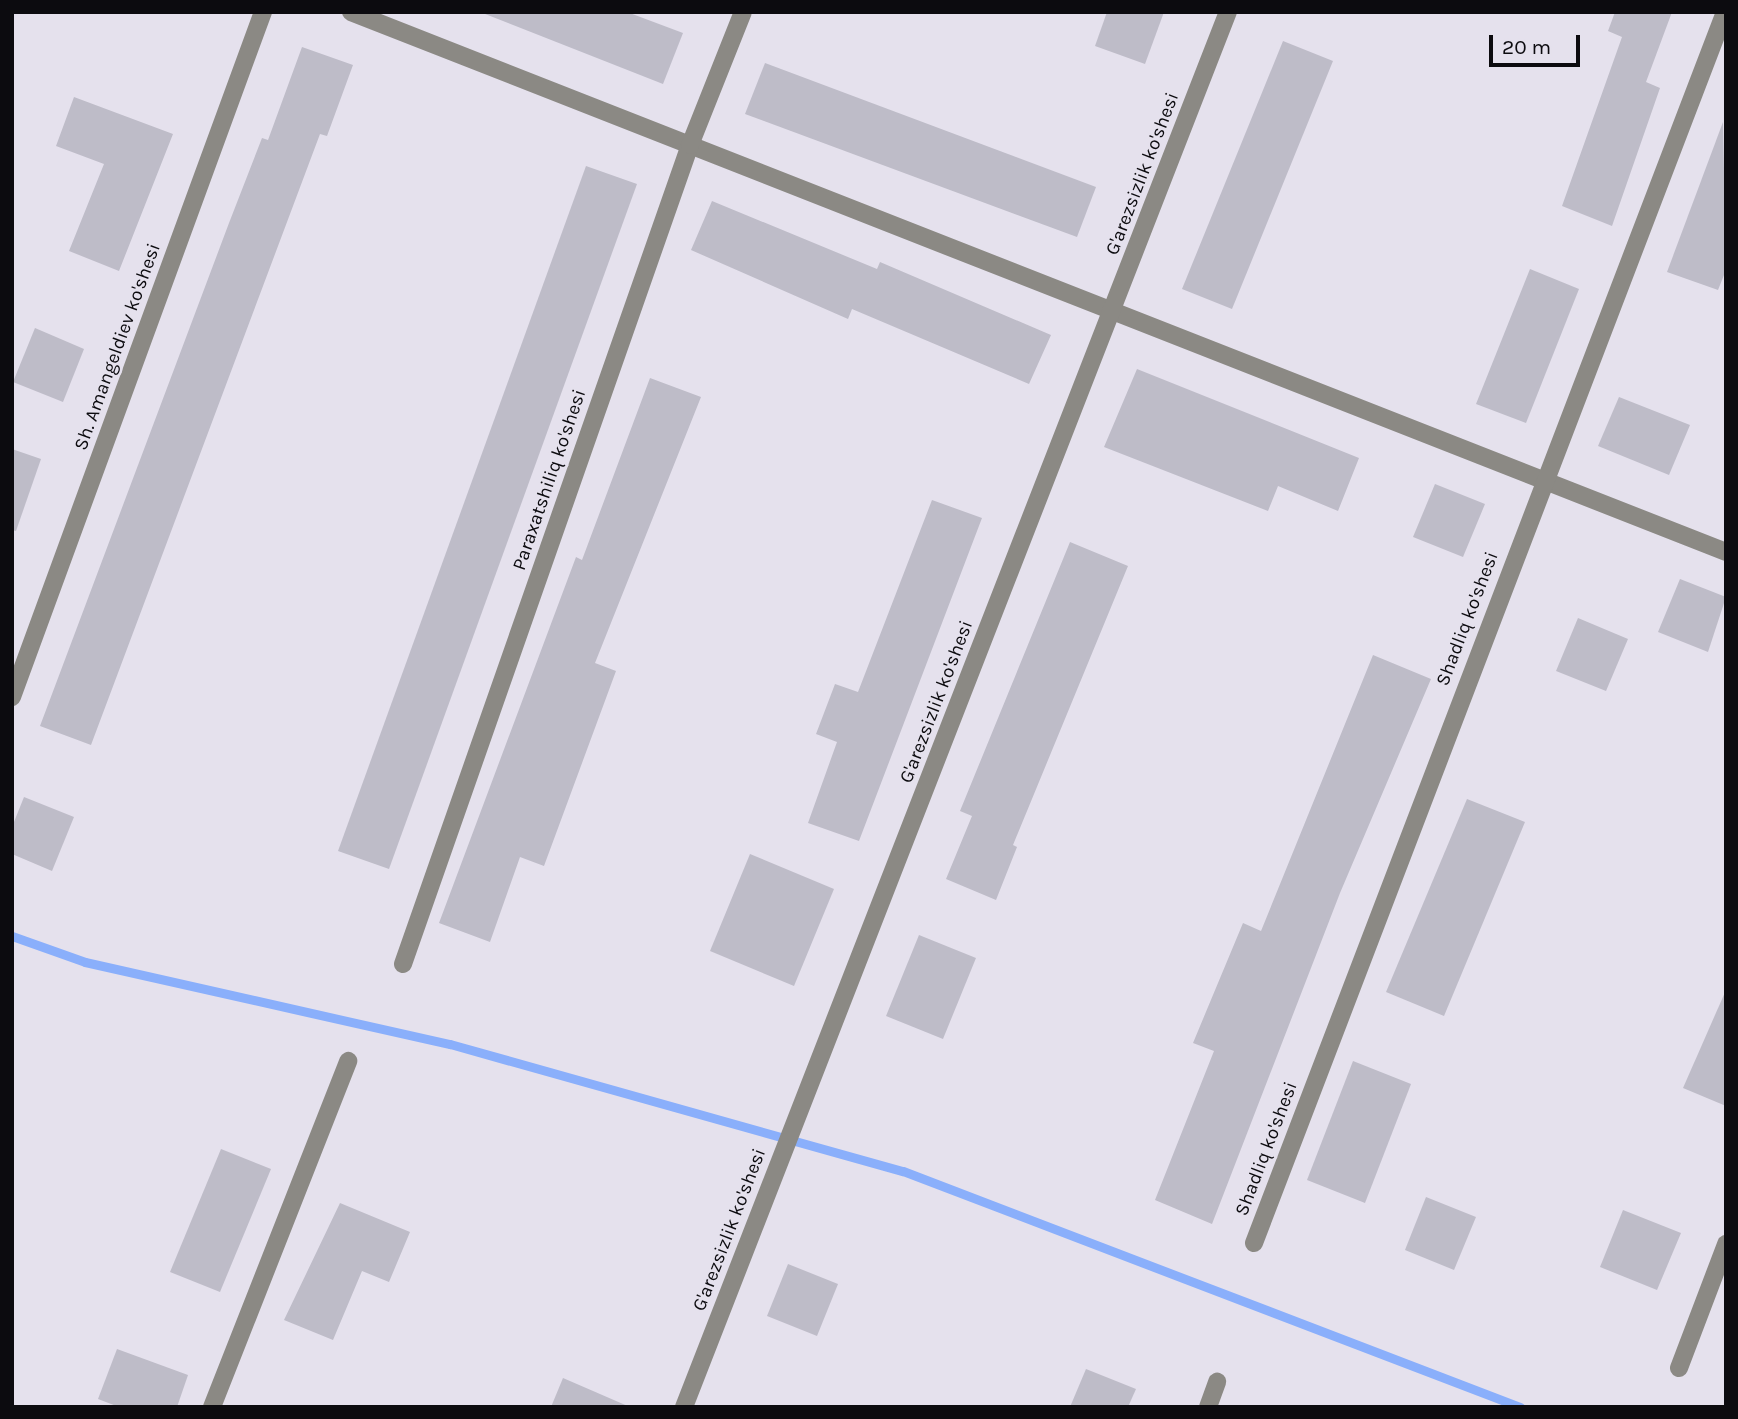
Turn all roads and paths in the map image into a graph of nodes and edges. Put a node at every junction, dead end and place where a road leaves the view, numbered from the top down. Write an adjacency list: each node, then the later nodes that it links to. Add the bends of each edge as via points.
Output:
1 (263, 12): 10 (street, Sh. Amangeldiev ko'shesi)
2 (351, 12): 6 (street)
3 (743, 12): 6 (street, Paraxatshiliq ko'shesi)
4 (1228, 12): 7 (street, G'arezsizlik ko'shesi)
5 (1725, 12): 8 (street, Shadliq ko'shesi)
6 (690, 145): 7 (street); 11 (street, Paraxatshiliq ko'shesi)
7 (1112, 314): 8 (street); 18 (street, G'arezsizlik ko'shesi)
8 (1544, 479): 9 (street); 13 (street, Shadliq ko'shesi)
9 (1726, 552)
10 (12, 697)
11 (403, 964)
12 (348, 1062): 17 (street)
13 (1254, 1242)
14 (1726, 1244): 15 (street)
15 (1678, 1368)
16 (1217, 1382): 19 (street)
17 (212, 1407)
18 (684, 1407)
19 (1208, 1407)

